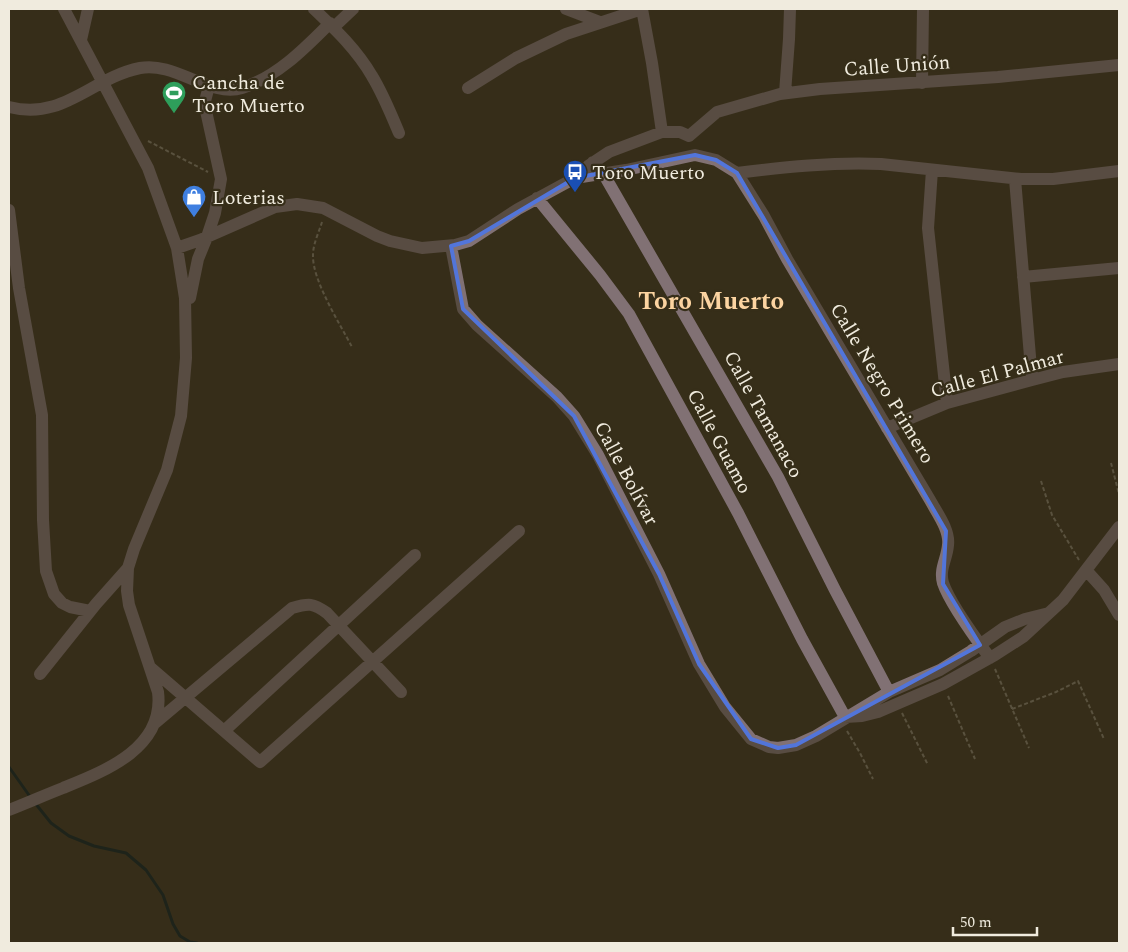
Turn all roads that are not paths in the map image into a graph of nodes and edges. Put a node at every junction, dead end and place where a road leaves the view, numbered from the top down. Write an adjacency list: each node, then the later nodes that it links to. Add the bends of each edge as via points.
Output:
1 (64, 9): 11 (street)
2 (88, 9): 11 (street)
3 (314, 9): 10 (street)
4 (353, 9): 10 (street)
5 (566, 9): 9 (street)
6 (642, 9): 9 (street); 19 (street)
7 (790, 9): 17 (street)
8 (923, 9): 14 (street)
9 (600, 22): 16 (street, via 526,53)
10 (332, 25): 15 (street, via 289,62 256,82 231,91); 20 (street, via 372,76)
11 (81, 40): 13 (street)
12 (1119, 65): 14 (street, Calle Unión)
13 (104, 82): 15 (street, via 141,67 174,72); 18 (street, via 47,109); 34 (street, via 148,168)
14 (922, 82): 17 (street, Calle Unión)
15 (209, 86): 32 (street, via 205,101 221,179)
16 (468, 88)
17 (785, 93): 21 (street, Calle Unión, via 717,112)
18 (9, 107)
19 (662, 132): 21 (street, via 680,132); 23 (street, via 609,152)
20 (399, 133)
21 (689, 136): 22 (street)
22 (695, 155): 26 (street); 27 (street, Calle Negro Primero, via 716,160)
23 (593, 162): 26 (street, Calle Tamanaco); 28 (street)
24 (932, 170): 27 (street, via 859,163); 29 (street); 40 (street, via 929,236)
25 (1119, 171): 29 (street, via 1053,179)
26 (603, 173): 28 (street); 58 (street, Calle Tamanaco, via 778,477)
27 (736, 173): 41 (street, Calle Negro Primero)
28 (576, 178): 30 (street)
29 (1015, 179): 36 (street)
30 (537, 198): 33 (street, via 468,241); 61 (street, Calle Guamo, via 629,314 733,505)
31 (9, 210): 47 (street, via 19,288 42,415 46,571 54,594 62,603)
32 (208, 237): 33 (street, via 286,204 327,210 390,241 422,248); 34 (street); 37 (street, via 202,246 194,276)
33 (451, 246): 61 (street, Calle Bolívar, via 463,309 574,416 598,455 659,574 699,664 725,707 751,739 768,747 788,748)
34 (177, 248): 37 (street, via 185,298)
35 (1119, 268): 36 (street)
36 (1023, 277): 39 (street)
37 (186, 333): 45 (street, via 185,381 177,435 167,470)
38 (1119, 364): 39 (street, Calle El Palmar)
39 (1032, 380): 40 (street, Calle El Palmar)
40 (947, 404): 41 (street, Calle El Palmar)
41 (887, 428): 51 (street, Calle Negro Primero, via 946,531 948,545 942,571 944,584)
42 (1119, 526): 46 (street)
43 (519, 531): 53 (street)
44 (415, 554): 50 (street)
45 (128, 568): 47 (street); 54 (street, via 130,605)
46 (1086, 570): 48 (street, via 1063,600); 49 (street, via 1104,590)
47 (90, 612): 55 (street)
48 (1049, 612): 51 (street, via 1004,627); 52 (street, via 1023,637)
49 (1119, 615)
50 (339, 626): 53 (street); 60 (street, via 316,605 292,608); 63 (street)
51 (980, 645): 52 (street, Calle Negro Primero); 56 (street)
52 (990, 658): 59 (street)
53 (373, 661): 57 (street); 63 (street, via 260,762)
54 (150, 667): 60 (street); 62 (street, via 159,700)
55 (40, 674)
56 (910, 684): 58 (street); 59 (street)
57 (401, 692)
58 (889, 692): 61 (street)
59 (916, 696): 61 (street, via 878,712)
60 (186, 699): 62 (street); 63 (street)
61 (843, 719)
62 (154, 724): 64 (street, via 141,744 127,757)
63 (224, 731)
64 (12, 809)

